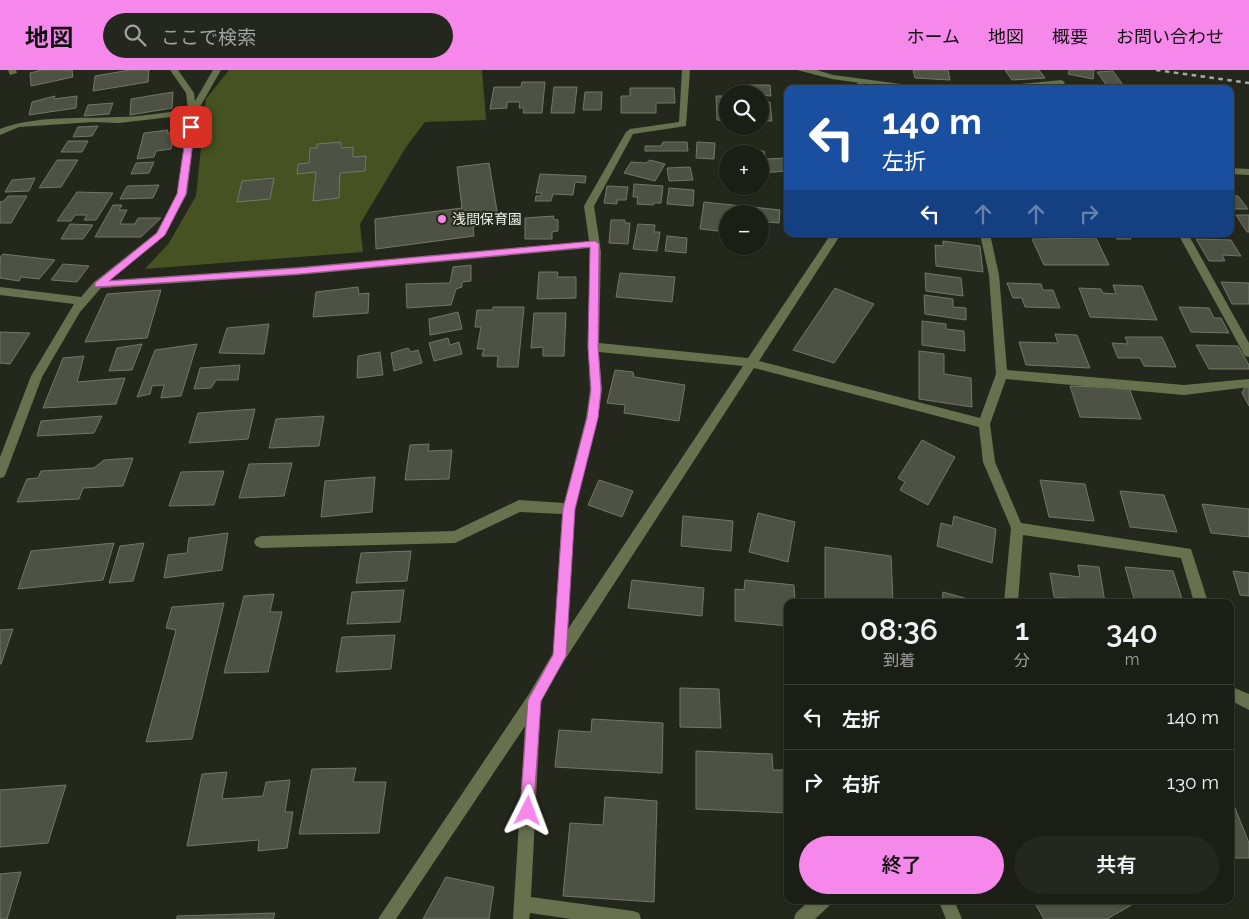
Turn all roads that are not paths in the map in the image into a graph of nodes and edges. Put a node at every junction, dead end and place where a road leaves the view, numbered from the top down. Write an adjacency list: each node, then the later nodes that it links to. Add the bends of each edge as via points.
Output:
1 (174, 70): 9 (street, via 190,93)
2 (217, 70): 9 (street)
3 (686, 70): 16 (street, via 683,124 630,132 589,206)
4 (801, 70): 6 (street)
5 (1061, 70): 8 (street)
6 (831, 74): 7 (street)
7 (899, 85)
8 (1064, 85)
9 (193, 112): 10 (street, via 18,125); 17 (street, via 182,194 160,235)
10 (0, 132)
11 (1234, 171): 12 (street)
12 (1249, 172)
13 (834, 237): 22 (street)
14 (986, 237): 23 (street, via 994,275)
15 (1185, 237): 21 (street)
16 (595, 244): 17 (street, via 299,271); 20 (street)
17 (98, 285): 19 (street)
18 (0, 291): 19 (street)
19 (82, 301): 26 (street, via 38,376)
20 (593, 347): 22 (street); 27 (street, via 596,390 592,418)
21 (1249, 353)
22 (751, 363): 25 (street); 32 (street)
23 (1002, 374): 24 (street, via 1184,390); 25 (street)
24 (1249, 383)
25 (984, 424): 28 (street, via 989,462)
26 (0, 473)
27 (569, 509): 29 (street, via 519,506 455,537); 32 (street)
28 (1016, 528): 30 (street); 31 (street, via 1186,553)
29 (261, 542)
30 (1011, 599)
31 (1200, 599)
32 (559, 656): 34 (street)
33 (1234, 694): 35 (street)
34 (534, 700): 38 (street); 39 (street)
35 (1249, 703)
36 (819, 904): 41 (street)
37 (948, 904): 42 (street)
38 (521, 912): 40 (street)
39 (386, 919)
40 (632, 919)
41 (802, 919)
42 (954, 919)

